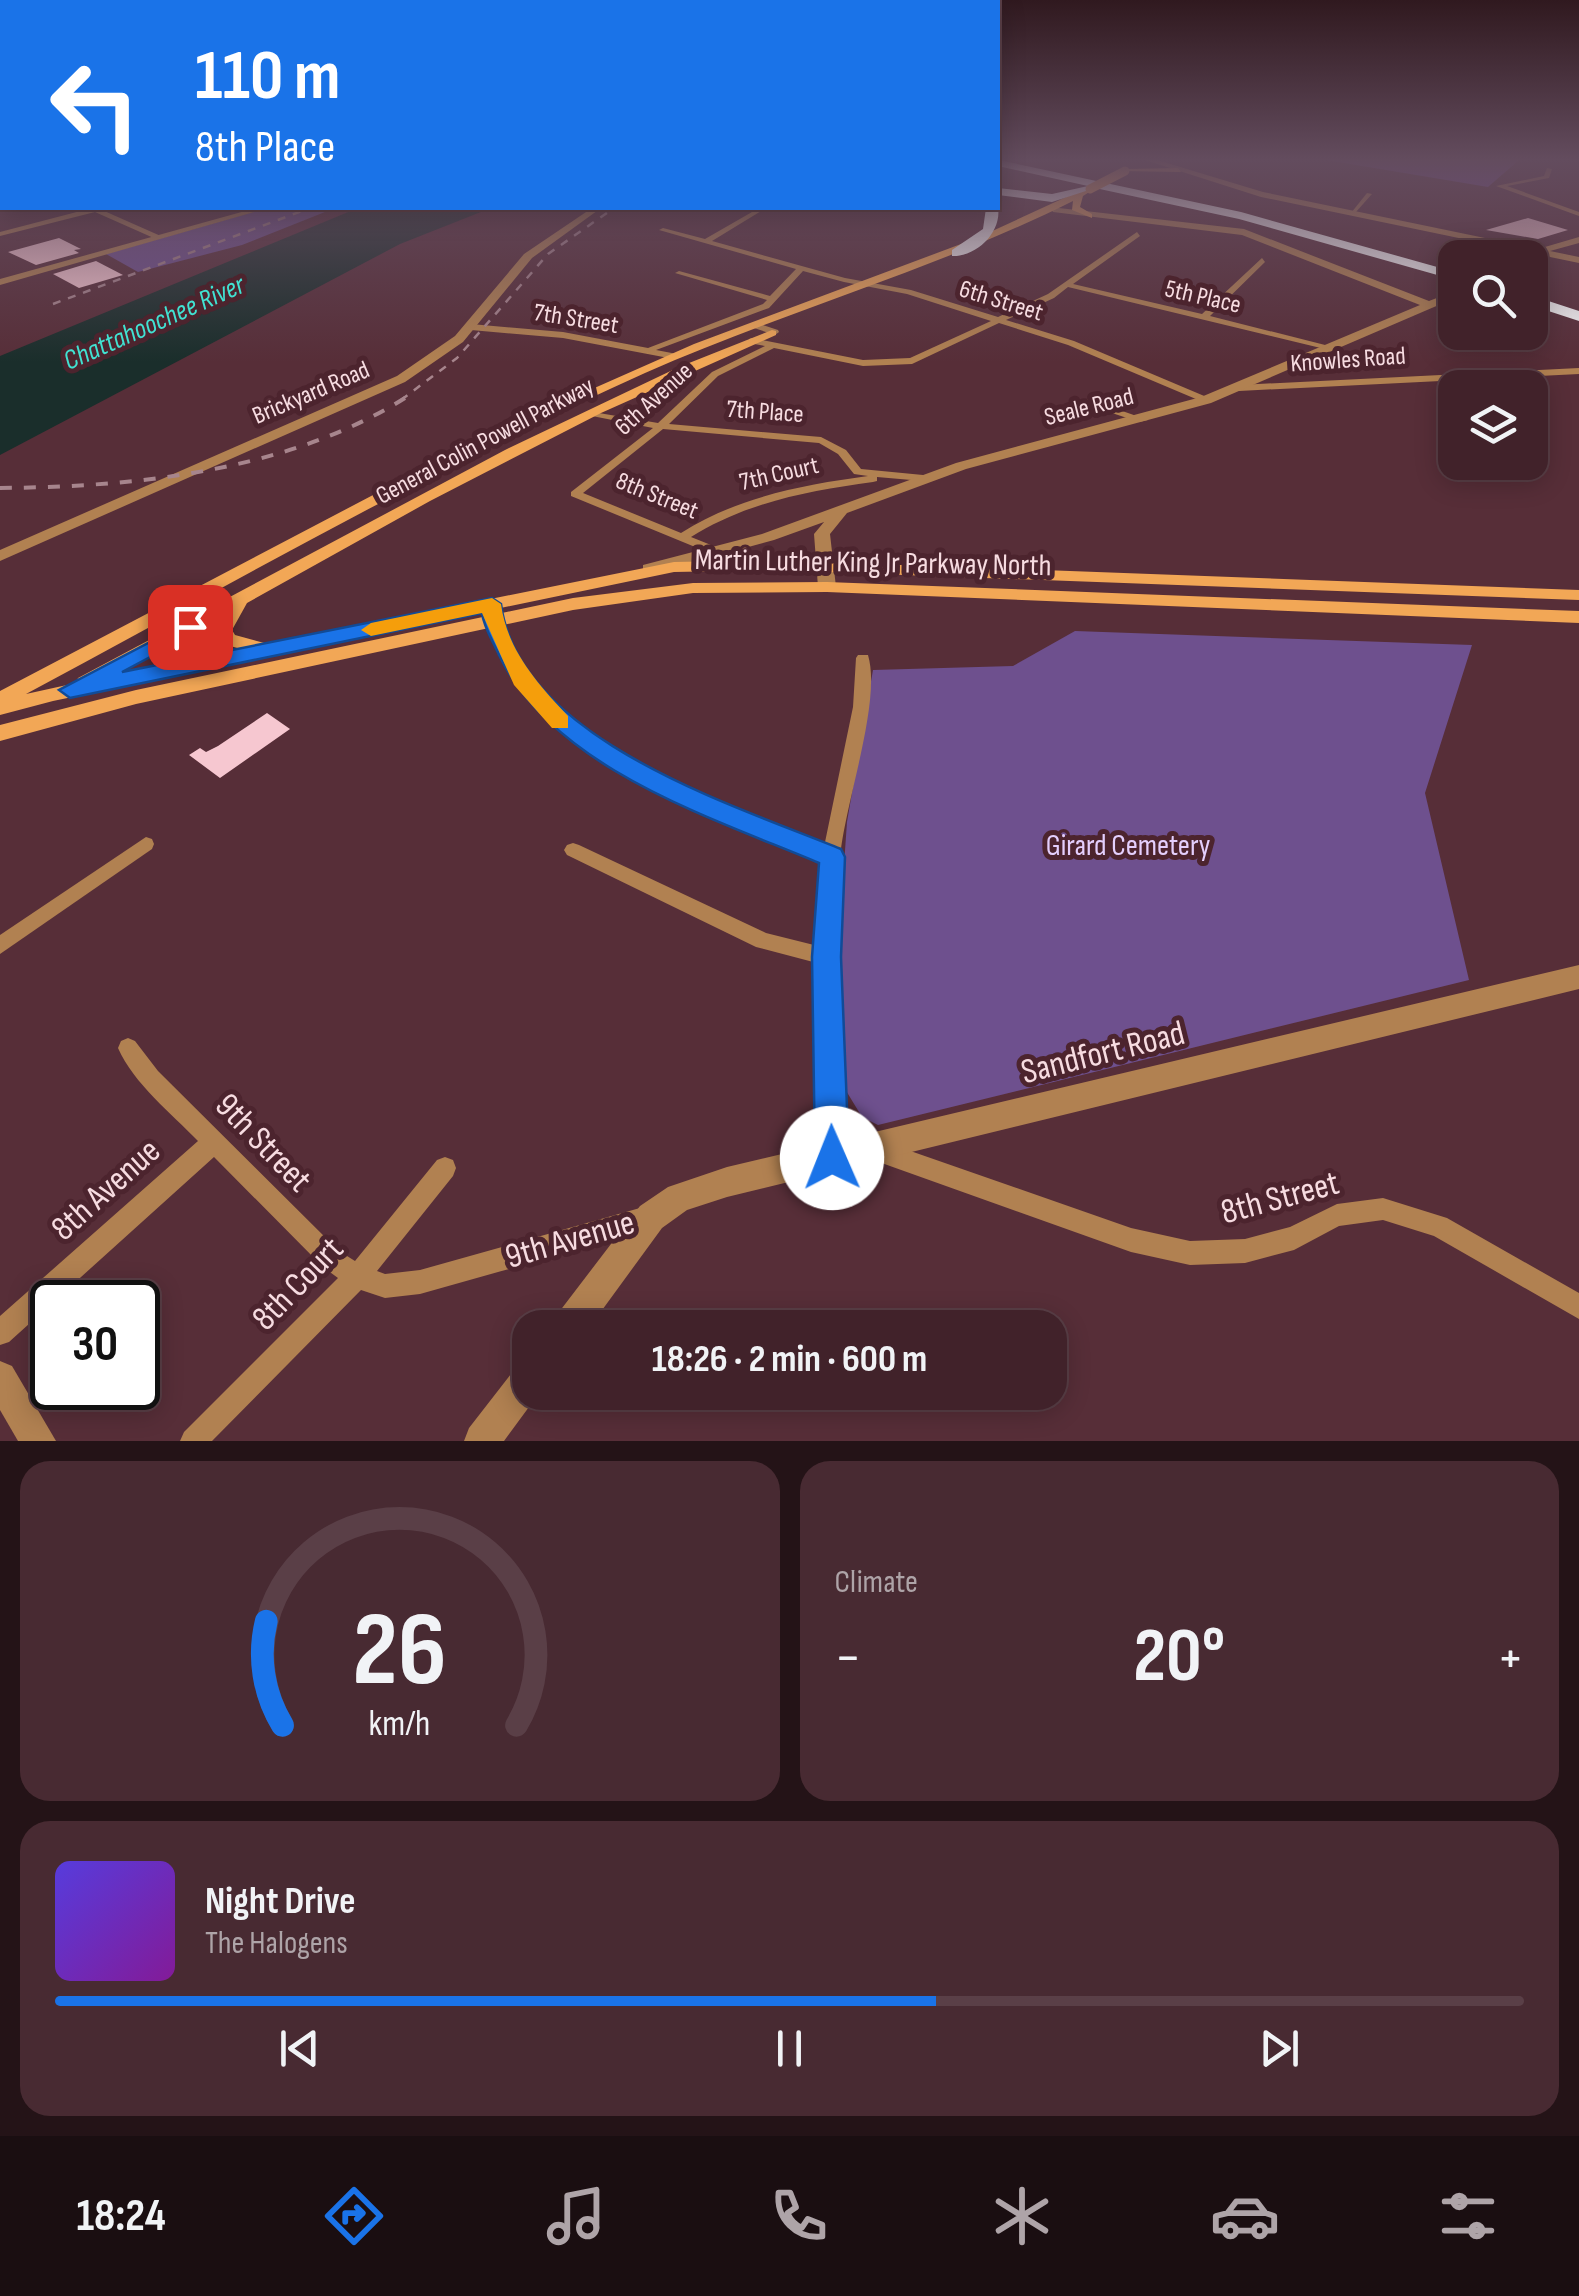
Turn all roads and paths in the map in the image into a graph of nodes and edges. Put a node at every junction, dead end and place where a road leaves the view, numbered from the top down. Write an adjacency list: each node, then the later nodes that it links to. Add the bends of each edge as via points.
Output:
1 (25, 227): 15 (street)
2 (138, 227): 17 (street)
3 (180, 227): 17 (street)
4 (187, 227): 17 (street)
5 (569, 227): 46 (street, Brickyard Road, via 528,256)
6 (731, 227): 20 (street)
7 (991, 227): 22 (highway)
8 (1017, 227): 14 (main road, General Colin Powell Parkway)
9 (1198, 227): 39 (street, via 1244,232)
10 (1278, 227): 32 (highway)
11 (1316, 227): 28 (highway)
12 (1425, 227): 18 (street)
13 (663, 230): 20 (street, 6th Street)
14 (1008, 232): 22 (main road, General Colin Powell Parkway); 36 (main road, General Colin Powell Parkway, via 968,257)
15 (0, 234)
16 (1138, 234): 35 (street)
17 (156, 235): 31 (street); 33 (street)
18 (1486, 240)
19 (1579, 241): 21 (street); 24 (street)
20 (706, 242): 29 (street, 6th Street)
21 (1548, 249)
22 (957, 253): 34 (main road, General Colin Powell Parkway)
23 (1548, 253): 24 (street)
24 (1552, 254): 25 (street); 27 (street)
25 (1548, 256)
26 (1262, 260): 44 (street)
27 (1579, 260)
28 (1438, 261)
29 (801, 268): 34 (street, 6th Street); 40 (street, 6th Avenue)
30 (679, 273): 40 (street)
31 (0, 274)
32 (1438, 281)
33 (0, 282)
34 (867, 285): 36 (street, 6th Street); 48 (main road, General Colin Powell Parkway)
35 (1068, 285): 44 (street, 5th Place); 45 (street)
36 (890, 288): 45 (street, 6th Street); 48 (main road, General Colin Powell Parkway)
37 (1438, 294): 39 (street, Seale Road)
38 (1548, 295): 41 (highway)
39 (1427, 299): 49 (street, Seale Road)
40 (774, 300): 47 (street, 6th Avenue)
41 (1579, 304)
42 (1548, 306): 43 (highway)
43 (1579, 316)
44 (1203, 318): 49 (street, 5th Place)
45 (993, 320): 48 (street, via 905,363 863,364); 56 (street, 6th Street, via 1098,352)
46 (471, 326): 50 (street, 7th Street); 67 (street, Brickyard Road, via 401,378)
47 (754, 326): 48 (main road, General Colin Powell Parkway); 48 (street); 50 (street, 6th Avenue); 51 (main road, General Colin Powell Parkway); 58 (main road, General Colin Powell Parkway)
48 (773, 332): 60 (street, 6th Avenue)
49 (1328, 347): 55 (street, Seale Road)
50 (652, 348): 51 (street, 7th Street)
51 (674, 356): 74 (main road, General Colin Powell Parkway, via 473,449)
52 (1579, 371): 53 (street, Knowles Road)
53 (1552, 372): 54 (street); 55 (street, Knowles Road)
54 (1579, 380)
55 (1238, 388): 56 (street, Seale Road)
56 (1206, 400): 59 (street, Seale Road)
57 (1084, 402): 59 (street)
58 (591, 412): 60 (street, 7th Place); 71 (main road, General Colin Powell Parkway)
59 (1143, 420): 62 (street, Seale Road)
60 (660, 426): 61 (street, 7th Place, via 821,440 858,472); 63 (street, 6th Avenue)
61 (891, 476): 62 (street, 7th Place); 65 (street, 7th Court, via 716,513)
62 (923, 478): 64 (street, Seale Road)
63 (575, 494): 65 (street, 8th Street)
64 (856, 502): 66 (street, Seale Road); 69 (street, Seale Road, via 822,534)
65 (684, 536): 66 (street, 8th Street)
66 (717, 552): 68 (street, Seale Road)
67 (0, 556)
68 (624, 576): 69 (main road, Martin Luther King Jr Parkway North, via 674,567); 72 (main road, Martin Luther King Jr Parkway North)
69 (827, 577): 70 (main road, Martin Luther King Jr Parkway North); 72 (main road, Martin Luther King Jr Parkway North); 73 (main road, Martin Luther King Jr Parkway North)
70 (1579, 596)
71 (248, 597): 75 (main road, via 230,614 223,630 229,640); 77 (main road, General Colin Powell Parkway)
72 (492, 613): 75 (main road, Martin Luther King Jr Parkway North); 84 (street, via 522,679 576,734 718,812)
73 (1579, 616)
74 (114, 640): 77 (main road); 79 (main road, General Colin Powell Parkway)
75 (290, 653): 77 (main road, Martin Luther King Jr Parkway North); 78 (main road, Martin Luther King Jr Parkway North)
76 (863, 658): 84 (street, via 862,698)
77 (59, 694): 78 (main road); 80 (main road, Martin Luther King Jr Parkway North); 81 (main road, General Colin Powell Parkway)
78 (136, 697): 81 (main road, Martin Luther King Jr Parkway North)
79 (0, 700)
80 (0, 708)
81 (0, 730)
82 (146, 844): 85 (street)
83 (573, 850): 86 (street, via 763,941)
84 (832, 857): 86 (street)
85 (0, 946)
86 (826, 957): 91 (street)
87 (1579, 977): 90 (street, Sandfort Road)
88 (128, 1048): 89 (street, 9th Street)
89 (215, 1141): 94 (street, 9th Street, via 298,1230); 97 (street, 8th Avenue)
90 (872, 1148): 91 (street, Sandfort Road); 95 (street, 8th Street, via 1132,1240 1190,1253 1245,1251 1294,1238 1337,1214 1383,1210 1439,1226)
91 (832, 1158): 93 (street, Sandfort Road, via 728,1182 679,1198)
92 (446, 1168): 94 (street, 8th Court)
93 (651, 1217): 94 (street, 9th Avenue, via 420,1282 385,1286); 96 (street, 9th Avenue)
94 (357, 1277): 101 (street, 8th Court)
95 (1579, 1307)
96 (581, 1310)
97 (0, 1332)
98 (0, 1378): 100 (street)
99 (512, 1402): 102 (street)
100 (38, 1441)
101 (193, 1441)
102 (482, 1441)

